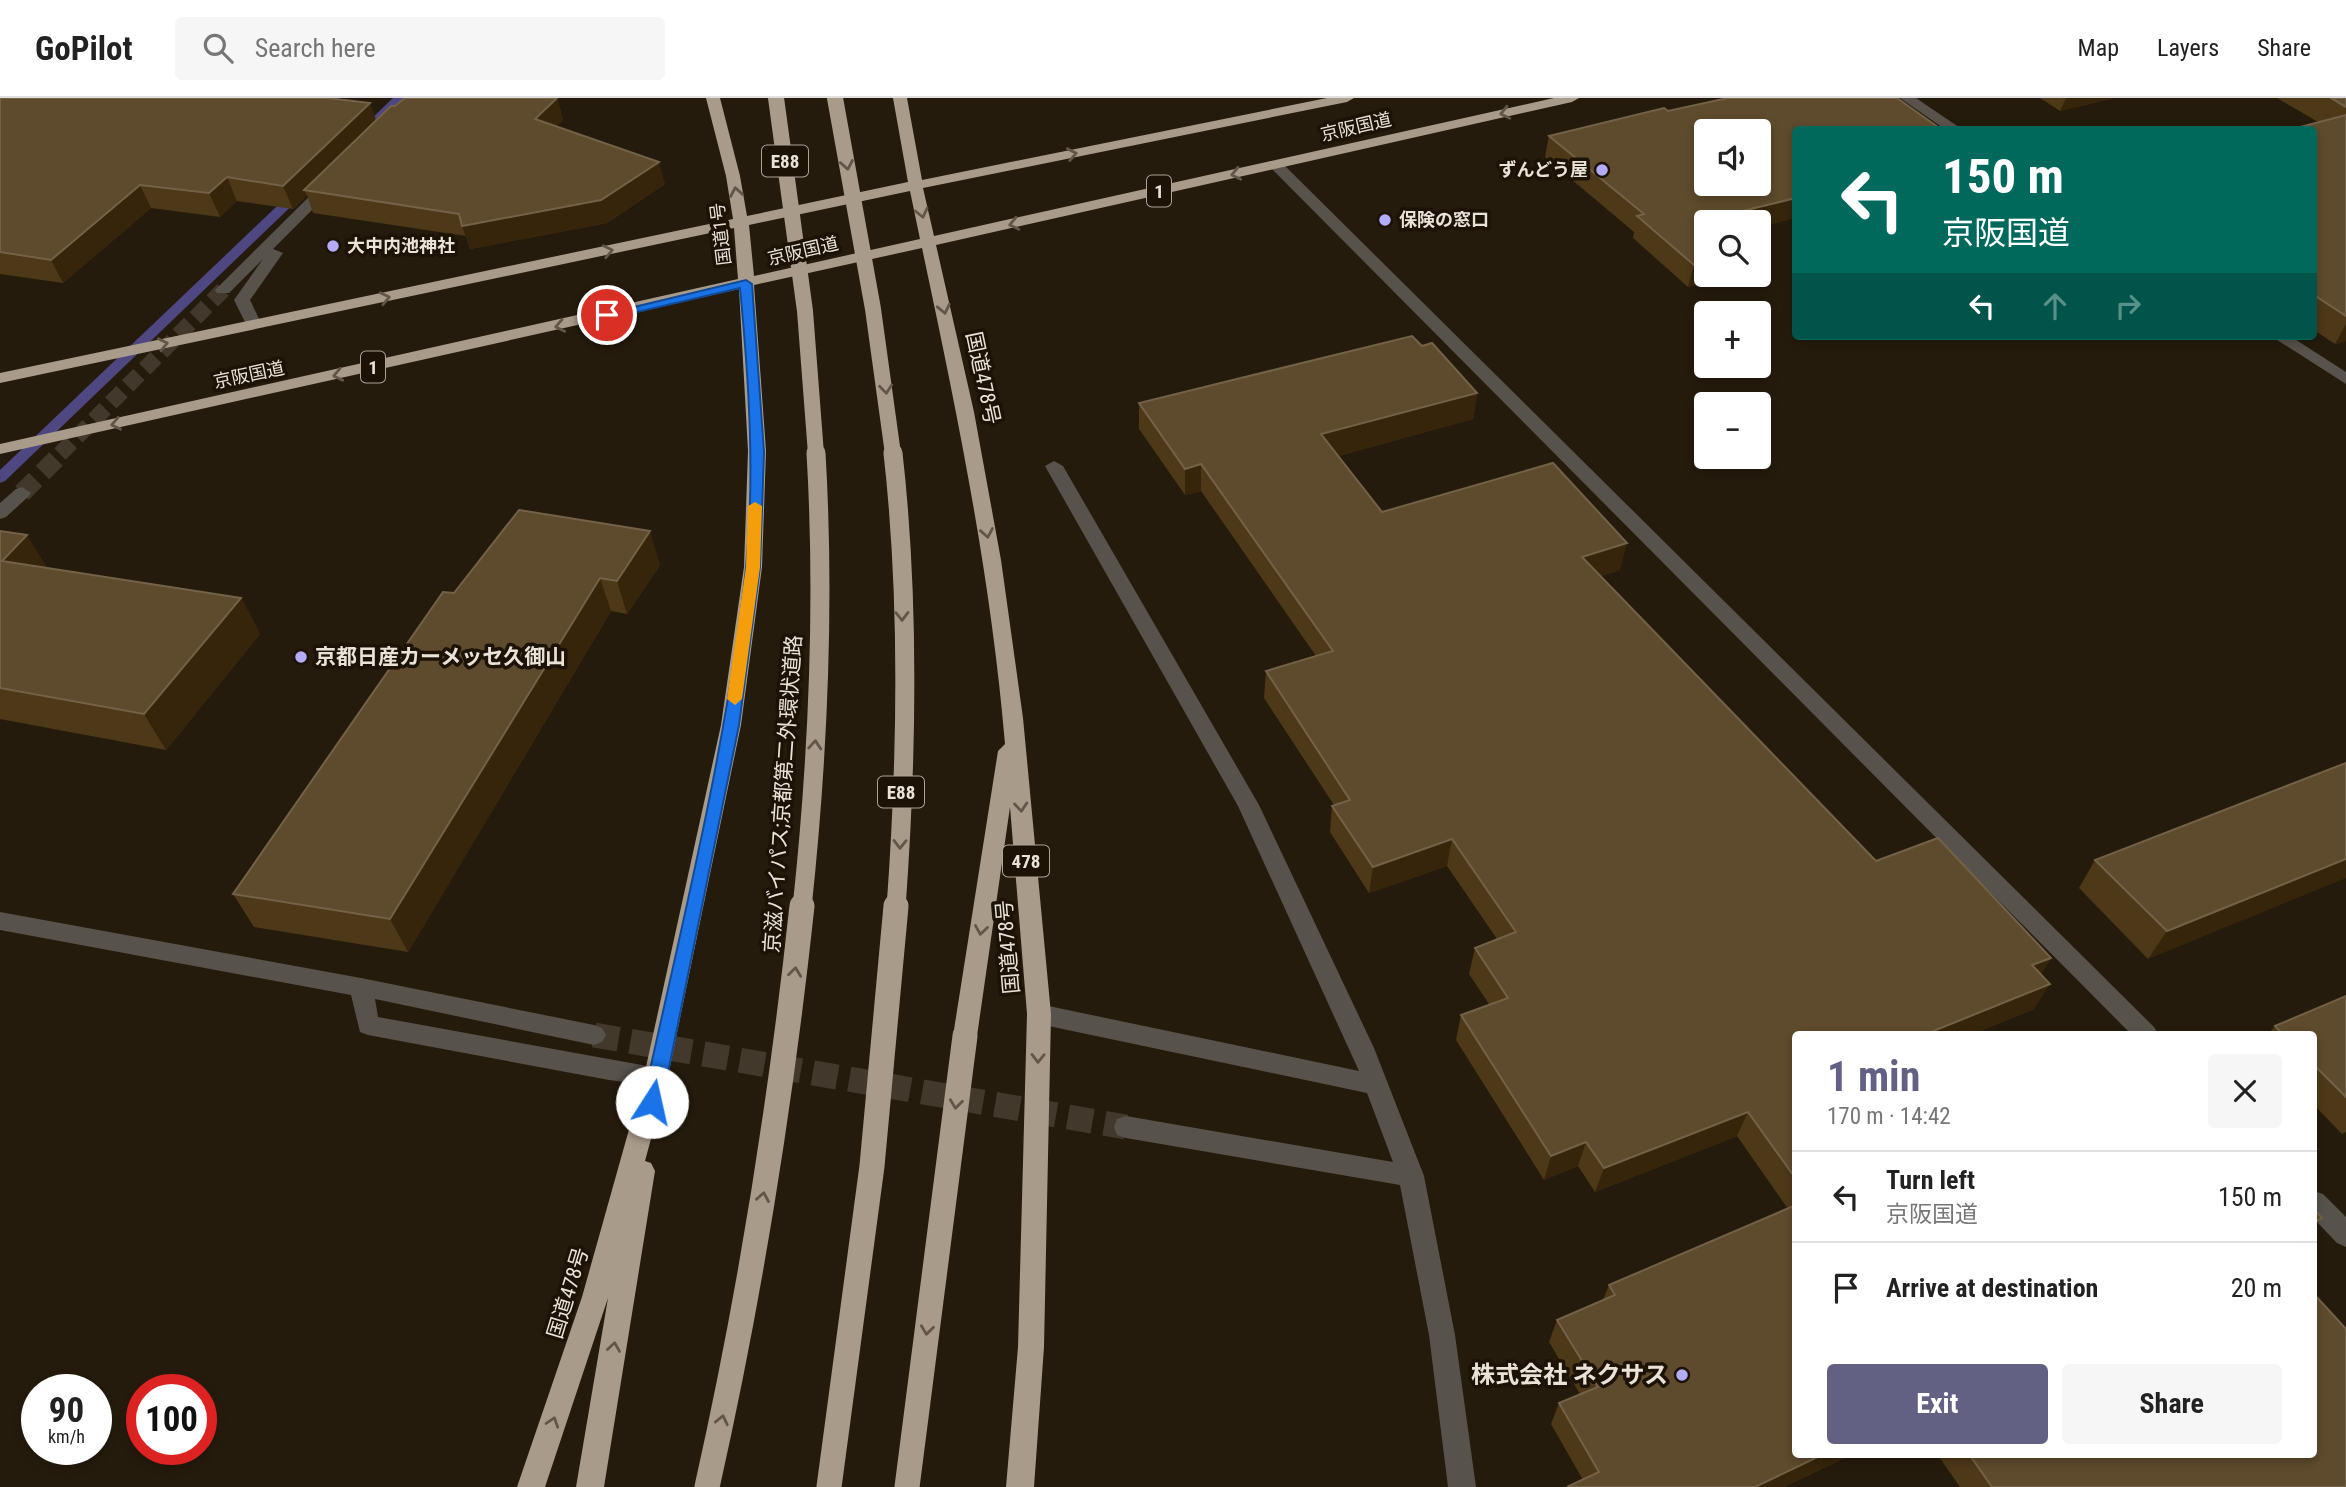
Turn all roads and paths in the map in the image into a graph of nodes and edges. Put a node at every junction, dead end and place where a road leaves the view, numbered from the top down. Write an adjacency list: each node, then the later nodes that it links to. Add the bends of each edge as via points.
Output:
1 (713, 98): 14 (highway, 国道1号, one-way to 1)
2 (762, 98): 15 (highway, bridge)
3 (776, 98): 15 (highway, 京滋バイパス;京都第二外環状道路 / E88, bridge)
4 (835, 98): 42 (highway, E88, one-way to 42, bridge, via 884,372 899,521 903,692 899,897 880,1099)
5 (900, 98): 12 (highway)
6 (1347, 98): 12 (highway, 京阪国道, one-way to 6)
7 (1572, 98): 10 (highway, 京阪国道 / 1, one-way to 10)
8 (1907, 98): 9 (street)
9 (1950, 126)
10 (1276, 165): 16 (highway, 京阪国道 / 1, one-way to 16); 31 (street)
11 (342, 172): 13 (street)
12 (915, 185): 14 (highway, 京阪国道); 16 (highway, one-way to 16)
13 (293, 221): 18 (street); 19 (street, via 287,237 242,300)
14 (741, 222): 17 (highway, 国道1号); 19 (highway, 京阪国道, one-way to 14)
15 (794, 223): 41 (highway, 京滋バイパス;京都第二外環状道路 / E88, one-way to 15, bridge, via 776,1124 806,888 818,698 819,523 812,382)
16 (929, 243): 17 (highway, 京阪国道 / 1); 27 (highway, 国道478号 / 478, one-way to 27, via 990,546)
17 (746, 284): 23 (highway, 京阪国道 / 1, one-way to 23); 33 (highway, 国道478号, via 757,452 753,567 731,725)
18 (223, 290)
19 (254, 325): 21 (highway, 京阪国道, one-way to 19)
20 (2285, 340): 22 (street)
21 (0, 378)
22 (2346, 379)
23 (0, 449)
24 (1054, 466): 34 (street, via 1248,806 1362,1048)
25 (22, 493): 26 (street)
26 (0, 513)
27 (1013, 718): 30 (highway, 国道478号 / 478, one-way to 30); 43 (highway, one-way to 43, bridge, via 965,1036)
28 (0, 921): 29 (street)
29 (361, 987): 32 (street); 33 (street, via 368,1025)
30 (1039, 1014): 34 (street); 44 (highway, 国道478号 / 478, one-way to 44, via 1031,1347)
31 (2143, 1031)
32 (594, 1035)
33 (656, 1076): 39 (highway, 国道478号, one-way to 33, via 594,1297); 40 (highway, one-way to 33)
34 (1374, 1084): 36 (street)
35 (1126, 1127): 36 (street)
36 (1411, 1176): 45 (street, via 1442,1335)
37 (2317, 1205): 38 (street)
38 (2346, 1235)
39 (531, 1487)
40 (590, 1487)
41 (707, 1487)
42 (828, 1487)
43 (906, 1487)
44 (1020, 1487)
45 (1462, 1487)

